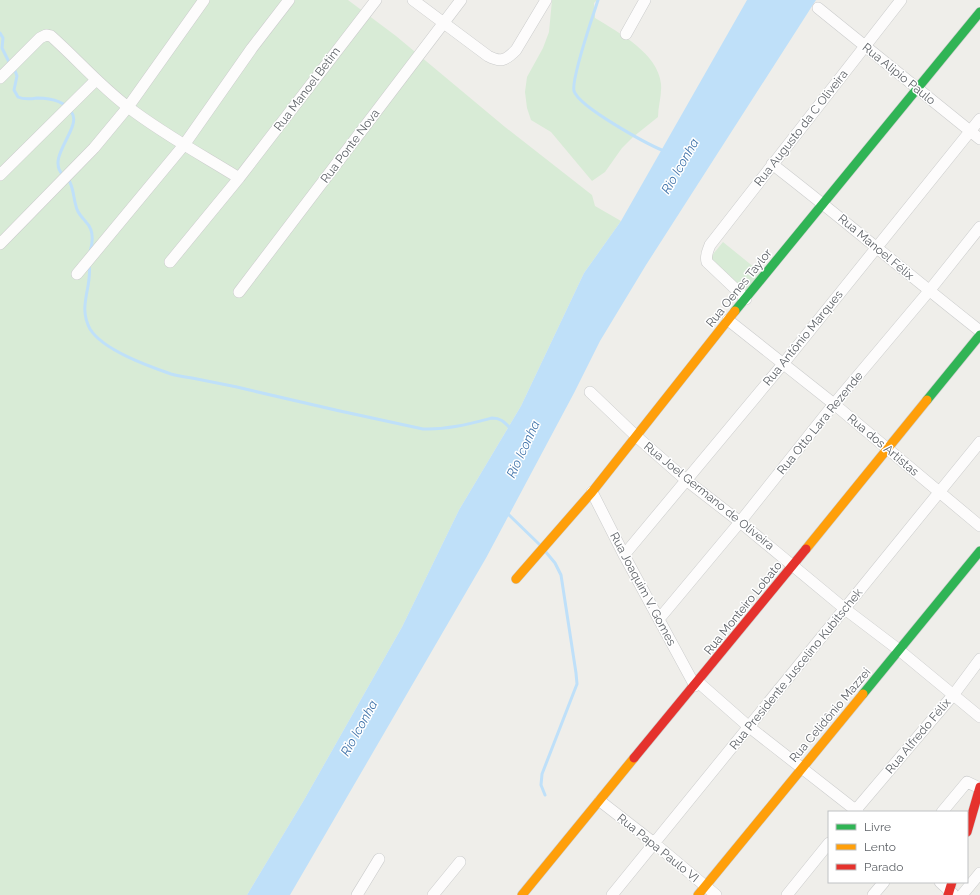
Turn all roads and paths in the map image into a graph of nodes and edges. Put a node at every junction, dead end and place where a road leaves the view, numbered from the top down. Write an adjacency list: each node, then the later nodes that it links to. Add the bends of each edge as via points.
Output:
1 (204, 0): 17 (street)
2 (288, 0): 21 (street)
3 (376, 0): 24 (street, Rua Manoel Betim)
4 (413, 0): 11 (street)
5 (461, 0): 11 (street, Rua Ponte Nova)
6 (546, 0): 11 (street, via 516,50 510,57 502,60 488,56)
7 (645, 0): 12 (street)
8 (901, 0): 13 (street, Rua Augusto da C Oliveira)
9 (818, 8): 13 (street, Rua Alipio Paulo)
10 (980, 12): 16 (street, Rua Oenes Taylor)
11 (443, 23): 32 (street, Rua Ponte Nova)
12 (626, 34)
13 (864, 46): 16 (street, Rua Alipio Paulo); 22 (street, Rua Augusto da C Oliveira)
14 (0, 78): 15 (street, via 46,35 51,36)
15 (96, 80): 17 (street); 23 (street)
16 (918, 89): 19 (street, Rua Alipio Paulo); 25 (street, Rua Oenes Taylor)
17 (128, 107): 21 (street); 27 (street, via 94,148)
18 (980, 118): 19 (street, Rua Antônio Marques)
19 (970, 131): 20 (street, Rua Alipio Paulo); 28 (street, Rua Antônio Marques)
20 (980, 139)
21 (184, 144): 24 (street); 30 (street)
22 (772, 164): 25 (street, Rua Manoel Félix); 33 (street, Rua Augusto da C Oliveira, via 710,245 706,258 710,266)
23 (0, 175)
24 (239, 178): 29 (street, Rua Manoel Betim)
25 (824, 204): 28 (street, Rua Manoel Félix); 33 (street, Rua Oenes Taylor)
26 (980, 227): 31 (street, Rua Otto Lara Rezende)
27 (0, 244)
28 (877, 248): 31 (street, Rua Manoel Félix); 37 (street, Rua Antônio Marques)
29 (170, 262)
30 (77, 274)
31 (929, 291): 35 (street, Rua Manoel Félix); 39 (street, Rua Otto Lara Rezende)
32 (239, 292)
33 (746, 299): 34 (street, Rua Oenes Taylor)
34 (728, 320): 37 (street, Rua dos Artistas); 40 (street, Rua Oenes Taylor)
35 (980, 331)
36 (980, 335): 42 (street, Rua Monteiro Lobato)
37 (783, 364): 39 (street, Rua dos Artistas); 43 (street, Rua Antônio Marques)
38 (590, 392): 40 (street, Rua Joel Germano de Oliveira)
39 (834, 404): 42 (street, Rua dos Artistas); 46 (street, Rua Otto Lara Rezende)
40 (636, 437): 43 (street, Rua Joel Germano de Oliveira); 44 (street, Rua Oenes Taylor)
41 (980, 442): 45 (street, Rua Presidente Juscelino Kubitschek)
42 (887, 448): 45 (street, Rua dos Artistas); 50 (street, Rua Monteiro Lobato)
43 (686, 480): 46 (street, Rua Joel Germano de Oliveira); 49 (street, Rua Antônio Marques)
44 (592, 492): 49 (street, Rua Joaquim V. Gomes); 51 (street, Rua Oenes Taylor)
45 (940, 492): 47 (street, Rua dos Artistas); 52 (street, Rua Presidente Juscelino Kubitschek)
46 (740, 522): 50 (street, Rua Joel Germano de Oliveira); 53 (street, Rua Otto Lara Rezende)
47 (980, 526)
48 (980, 551): 54 (street, Rua Celidônio Mazzei)
49 (624, 555): 53 (street, Rua Joaquim V. Gomes)
50 (793, 566): 52 (street, Rua Joel Germano de Oliveira); 56 (street, Rua Monteiro Lobato)
51 (516, 579)
52 (845, 609): 54 (street, Rua Joel Germano de Oliveira); 59 (street, Rua Presidente Juscelino Kubitschek)
53 (659, 619): 56 (street, Rua Joaquim V. Gomes)
54 (900, 650): 57 (street, Rua Joel Germano de Oliveira); 60 (street, Rua Celidônio Mazzei)
55 (980, 659): 57 (street, Rua Alfredo Félix)
56 (697, 684): 59 (street, Rua Joaquim V. Gomes); 62 (street, Rua Monteiro Lobato)
57 (954, 694): 58 (street, Rua Joel Germano de Oliveira); 63 (street, Rua Alfredo Félix)
58 (980, 717)
59 (748, 726): 60 (street, Rua Joaquim V. Gomes); 66 (street, Rua Presidente Juscelino Kubitschek)
60 (801, 768): 63 (street, Rua Joaquim V. Gomes); 73 (street, Rua Celidônio Mazzei)
61 (980, 788): 64 (street, via 967,782); 65 (street)
62 (600, 801): 66 (street, Rua Papa Paulo VI); 77 (street, Rua Monteiro Lobato)
63 (856, 811)
64 (943, 811)
65 (968, 829)
66 (654, 843): 73 (street, Rua Papa Paulo VI); 78 (street, Rua Presidente Juscelino Kubitschek)
67 (828, 844): 81 (street)
68 (379, 859): 75 (street)
69 (460, 862): 76 (street)
70 (980, 873): 83 (street)
71 (883, 883): 82 (street)
72 (941, 883): 74 (street)
73 (705, 886): 79 (street, Rua Celidônio Mazzei); 80 (street, Rua Papa Paulo VI)
74 (951, 891)
75 (357, 895)
76 (433, 895)
77 (522, 895)
78 (612, 895)
79 (698, 895)
80 (716, 895)
81 (787, 895)
82 (873, 895)
83 (962, 895)

